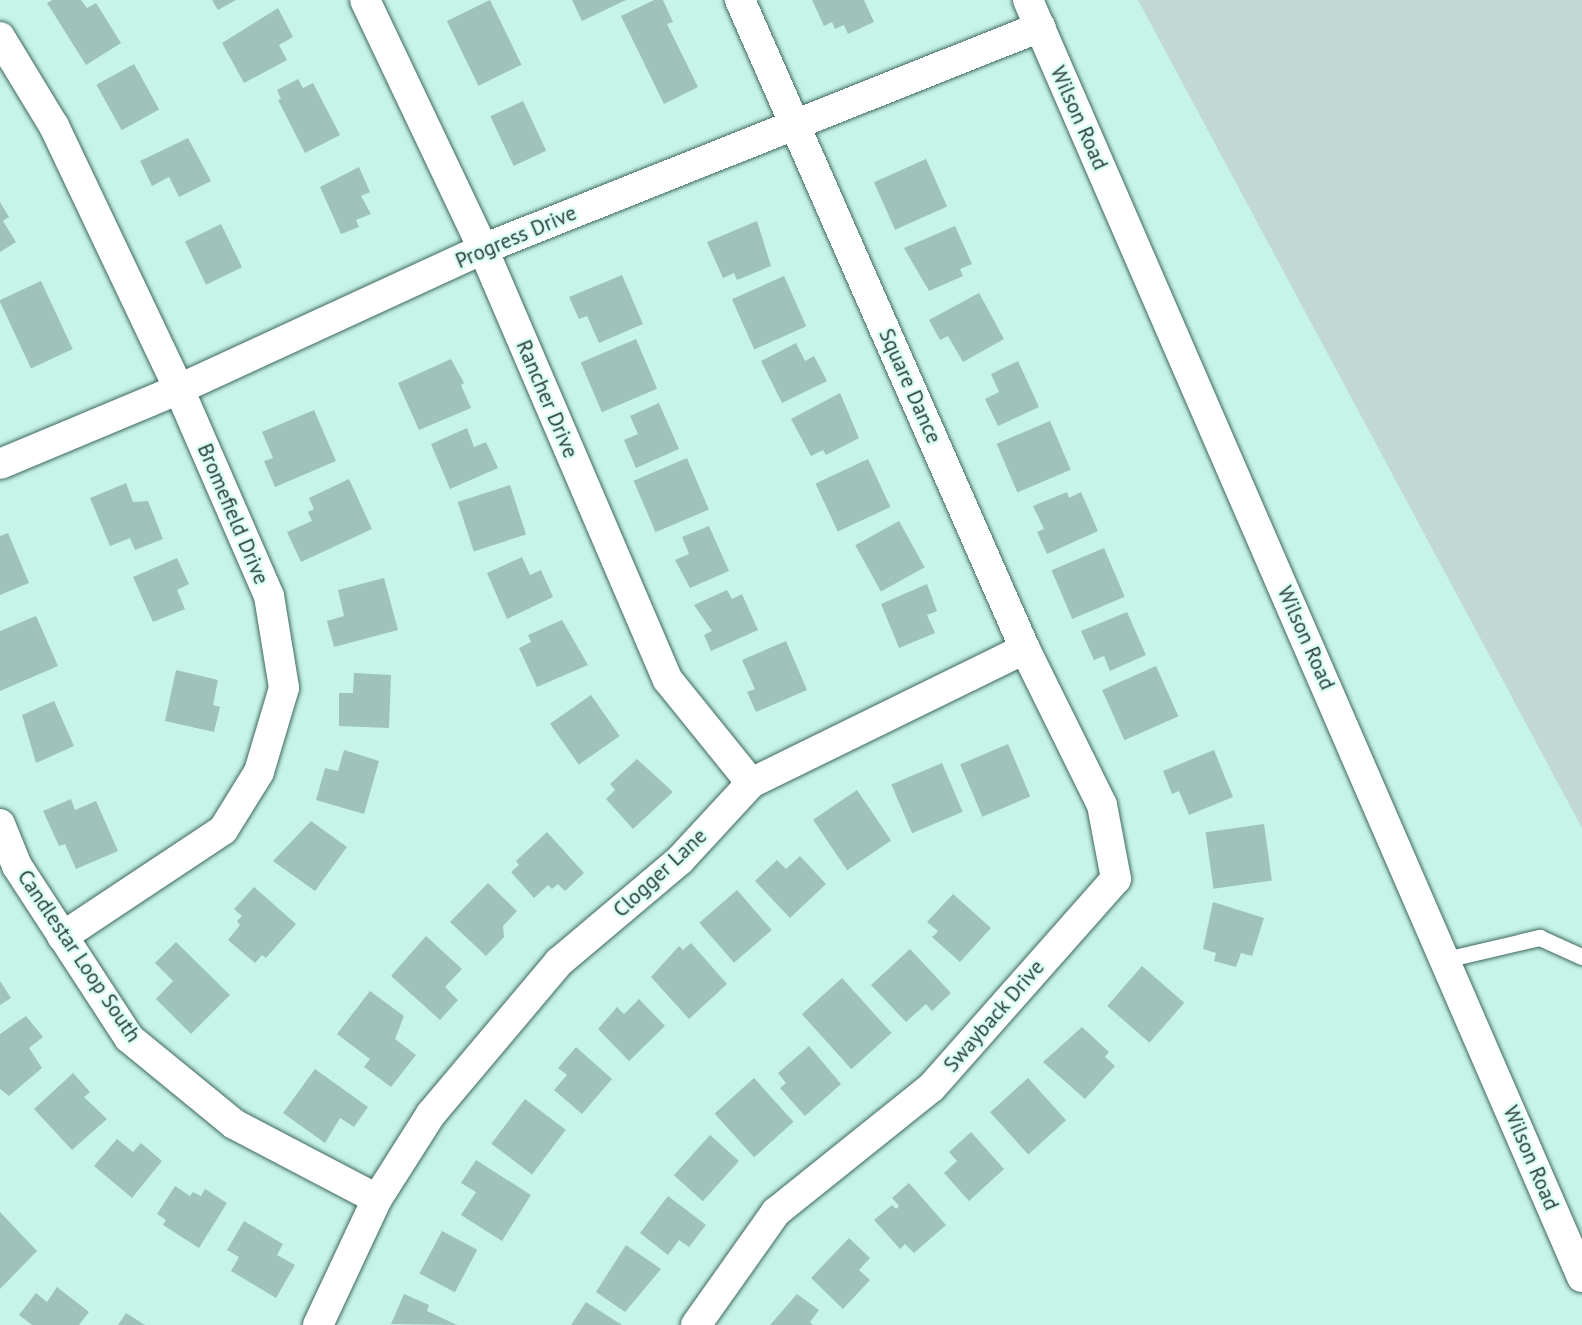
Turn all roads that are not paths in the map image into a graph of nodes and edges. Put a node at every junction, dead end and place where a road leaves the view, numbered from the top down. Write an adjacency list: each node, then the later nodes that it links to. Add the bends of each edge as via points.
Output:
1 (365, 0): 7 (street, Rancher Drive)
2 (740, 0): 6 (street, Square Dance)
3 (1028, 0): 4 (street, Wilson Road)
4 (1040, 27): 6 (street, Progress Drive); 15 (street, Wilson Road)
5 (0, 37): 8 (street, Bromefield Drive, via 54,126)
6 (795, 124): 7 (street, Progress Drive); 10 (street, Square Dance)
7 (483, 249): 8 (street, Progress Drive); 11 (street, Rancher Drive, via 668,680)
8 (179, 389): 9 (street, Progress Drive); 13 (street, Bromefield Drive, via 268,596 284,688 259,772 223,830)
9 (0, 464)
10 (1025, 649): 11 (street, Clogger Lane); 19 (street, Swayback Drive, via 1102,805 1116,879 931,1088 776,1212)
11 (751, 783): 16 (street, Clogger Lane, via 680,860 559,962 431,1114)
12 (0, 824): 13 (street, Candlestar Loop South, via 17,866)
13 (62, 937): 16 (street, Candlestar Loop South, via 129,1038 234,1124)
14 (1582, 957): 15 (lane, via 1540,938)
15 (1446, 960): 17 (street, Wilson Road)
16 (377, 1199): 18 (street)
17 (1582, 1277)
18 (318, 1325)
19 (696, 1325)

